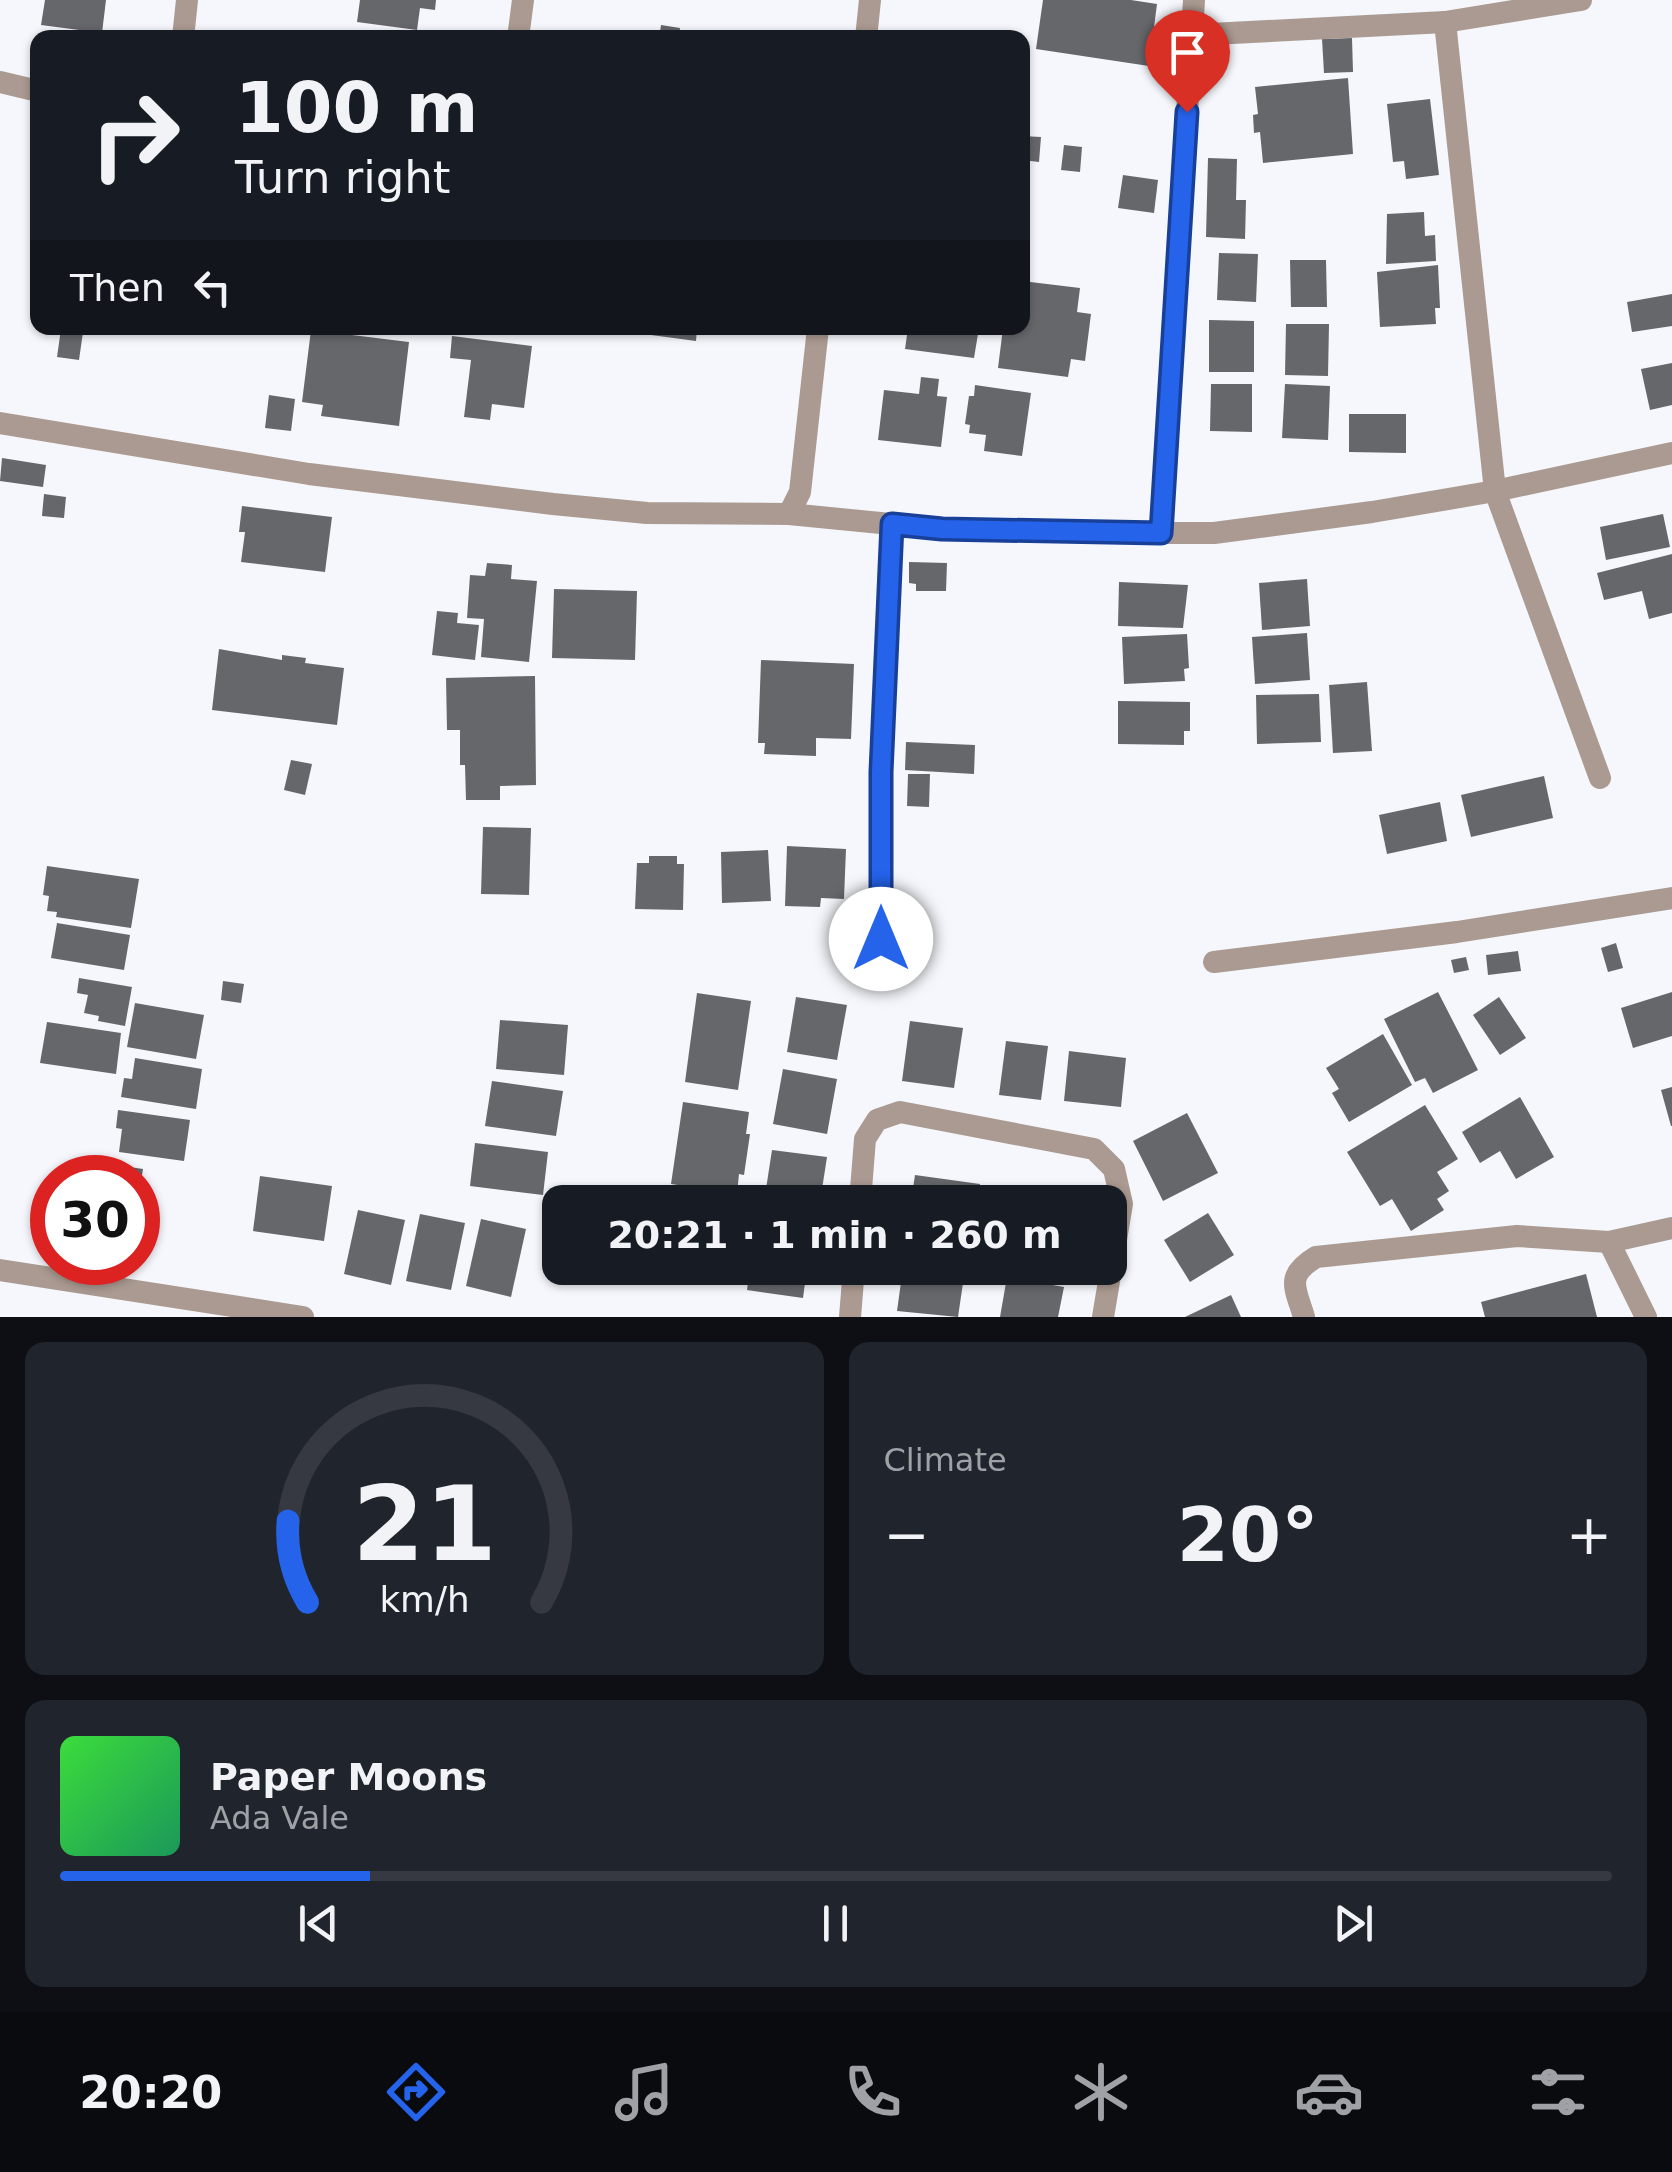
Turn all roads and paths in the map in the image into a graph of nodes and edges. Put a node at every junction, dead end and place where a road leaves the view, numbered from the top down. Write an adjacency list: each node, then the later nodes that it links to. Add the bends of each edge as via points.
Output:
1 (188, 0): 7 (street)
2 (523, 0): 8 (street)
3 (870, 0): 9 (street)
4 (1194, 0): 10 (street)
5 (1581, 0): 6 (street)
6 (1446, 22): 10 (street); 16 (street)
7 (184, 30)
8 (519, 30)
9 (867, 30)
10 (1192, 35): 19 (street)
11 (0, 82): 12 (street)
12 (30, 89)
13 (817, 335): 17 (street, via 800,492)
14 (0, 423): 17 (street, via 308,474 553,504 647,513)
15 (1672, 453): 16 (street)
16 (1496, 492): 19 (street, via 1214,532); 20 (street)
17 (790, 514): 18 (street)
18 (892, 524): 19 (street); 22 (street)
19 (1161, 533)
20 (1600, 778)
21 (1672, 898): 23 (street)
22 (881, 939)
23 (1214, 962)
24 (861, 1185): 25 (street, via 865,1140 878,1120 900,1112 1094,1149 1114,1168)
25 (1118, 1185)
26 (1672, 1228): 27 (street)
27 (1609, 1242): 34 (street, via 1517,1236 1316,1257 1299,1267 1294,1283); 35 (street)
28 (0, 1270): 31 (street)
29 (853, 1285): 32 (street)
30 (1108, 1285): 33 (street)
31 (303, 1317)
32 (850, 1317)
33 (1102, 1317)
34 (1304, 1317)
35 (1646, 1317)

